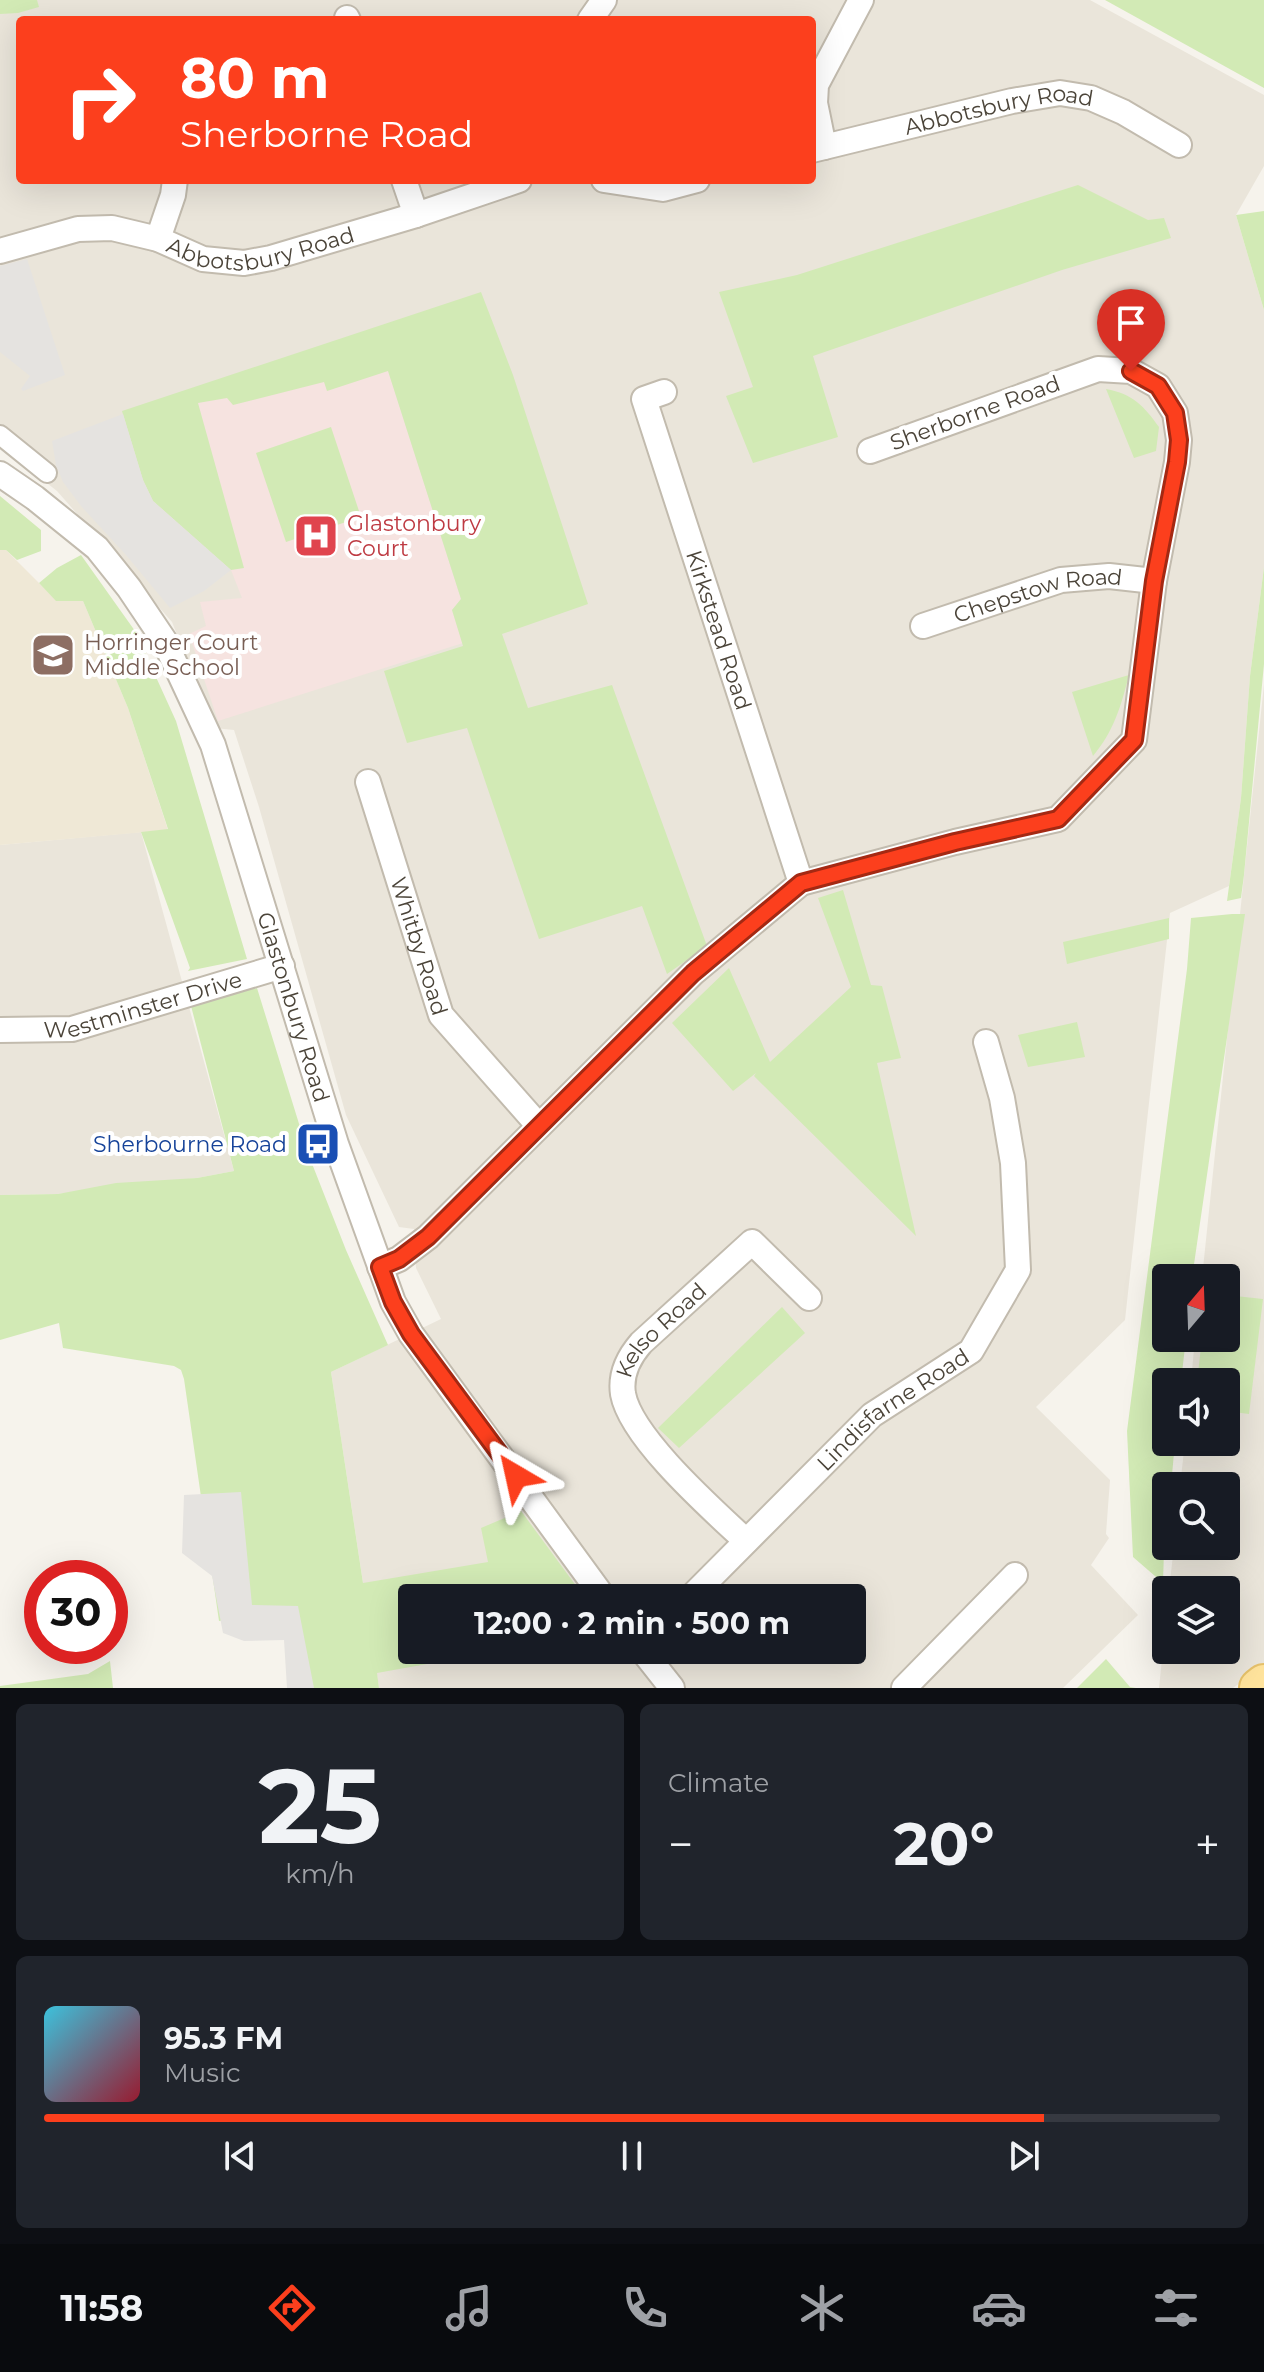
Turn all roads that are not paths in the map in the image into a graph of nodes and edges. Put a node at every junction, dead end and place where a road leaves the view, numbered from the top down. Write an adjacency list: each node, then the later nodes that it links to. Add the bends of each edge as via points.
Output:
1 (861, 0): 2 (street)
2 (816, 85)
3 (816, 118): 5 (street)
4 (1179, 145): 5 (street, Abbotsbury Road, via 1112,107 1060,93)
5 (818, 148)
6 (174, 184): 12 (street)
7 (405, 184): 11 (street)
8 (507, 184): 11 (street, Abbotsbury Road)
9 (630, 184): 10 (street, via 663,189)
10 (682, 184)
11 (416, 215): 12 (street, Abbotsbury Road, via 244,263 203,259)
12 (158, 239): 13 (street, Abbotsbury Road, via 112,228 78,229)
13 (0, 251)
14 (664, 392): 22 (street, Kirkstead Road, via 644,399)
15 (0, 435): 17 (street)
16 (870, 451): 19 (street, Sherborne Road, via 1098,369 1131,371 1158,386 1175,413 1179,440)
17 (47, 473)
18 (0, 474): 23 (street, Glastonbury Road, via 97,548 164,640 213,745)
19 (1154, 581): 20 (street, Chepstow Road, via 1109,576 1061,580); 22 (street, Sherborne Road, via 1134,740 1058,819)
20 (923, 626)
21 (368, 782): 26 (street, Whitby Road, via 441,1015)
22 (801, 883): 26 (street, Sherborne Road, via 693,973)
23 (282, 966): 24 (street, Westminster Drive, via 72,1029); 27 (street, Glastonbury Road)
24 (0, 1030)
25 (986, 1042): 29 (street, Lindisfarne Road, via 1013,1163 1018,1270 971,1351 872,1415)
26 (539, 1126): 27 (street, Sherborne Road, via 428,1237)
27 (380, 1267): 31 (street, Glastonbury Road, via 411,1334)
28 (809, 1298): 29 (street, Kelso Road, via 752,1242 641,1343 623,1372 627,1408 654,1448)
29 (746, 1541): 32 (street, Lindisfarne Road)
30 (1015, 1575): 36 (street)
31 (594, 1584)
32 (704, 1584)
33 (653, 1664): 35 (street)
34 (1264, 1684): 37 (main road)
35 (672, 1688)
36 (904, 1688)
37 (1259, 1688)

